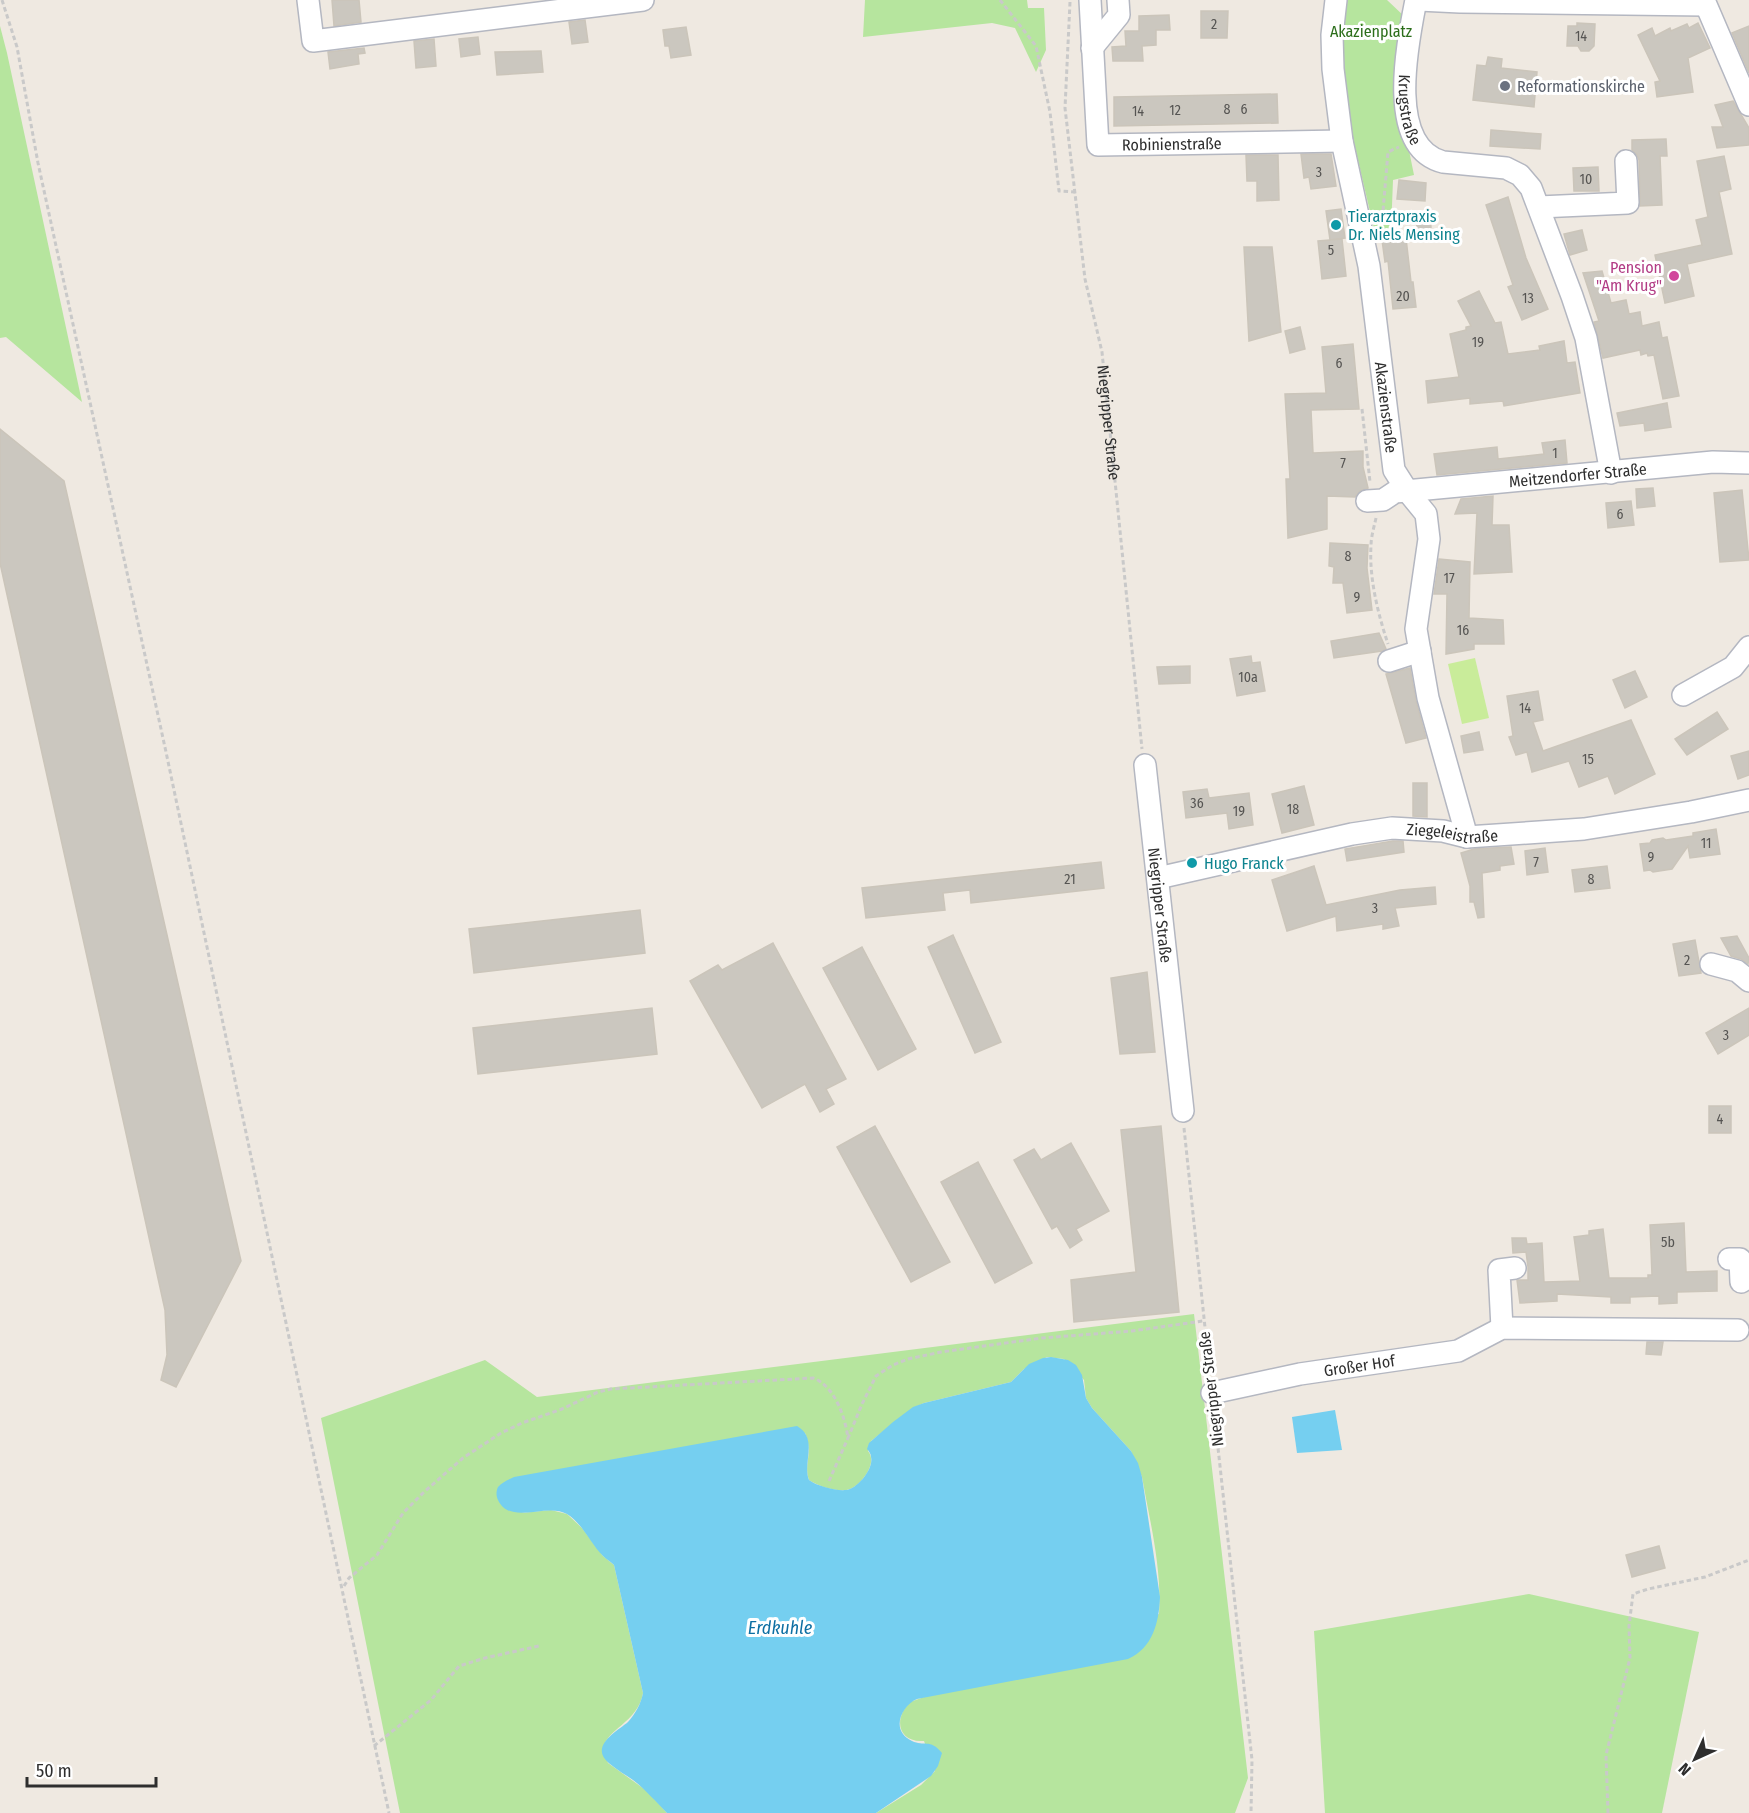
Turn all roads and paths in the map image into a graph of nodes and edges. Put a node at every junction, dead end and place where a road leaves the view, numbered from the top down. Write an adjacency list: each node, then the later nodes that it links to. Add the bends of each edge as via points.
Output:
1 (3, 0): 45 (path, via 17,47 38,163)
2 (308, 0): 3 (street, via 313,41)
3 (643, 0)
4 (1000, 0): 16 (path, via 1036,46 1050,112 1059,191)
5 (1070, 0): 16 (path, Niegripper Straße, via 1065,108)
6 (1090, 0): 11 (street, Robinienstraße)
7 (1118, 0): 11 (street, via 1119,15)
8 (1336, 0): 14 (street, Akazienstraße, via 1332,53)
9 (1418, 0): 10 (street); 13 (street, Krugstraße, via 1404,75)
10 (1705, 2): 12 (street)
11 (1092, 48): 14 (street, Robinienstraße, via 1098,145)
12 (1749, 105)
13 (1415, 140): 17 (street, Krugstraße, via 1425,153 1438,160 1513,170 1526,180); 18 (path, via 1388,152 1383,211)
14 (1342, 141): 18 (street, Akazienstraße)
15 (1626, 161): 17 (street, via 1628,203)
16 (1076, 192): 28 (path, Niegripper Straße, via 1085,279 1102,352)
17 (1539, 207): 21 (street, Krugstraße, via 1586,338)
18 (1360, 224): 22 (street, Akazienstraße, via 1369,266 1394,470)
19 (1362, 409): 23 (path)
20 (1749, 463): 21 (street, Meitzendorfer Straße, via 1713,462)
21 (1611, 473): 22 (street, Meitzendorfer Straße)
22 (1408, 492): 23 (street, Meitzendorfer Straße); 25 (street, Akazienstraße, via 1426,514 1429,539 1416,629)
23 (1369, 500): 26 (path, via 1376,519 1371,570)
24 (1749, 647): 27 (street, via 1733,667)
25 (1420, 651): 26 (street); 30 (street, Akazienstraße, via 1428,698)
26 (1391, 660)
27 (1683, 694)
28 (1145, 765): 31 (street, Niegripper Straße)
29 (1749, 800): 30 (street, Ziegeleistraße, via 1584,829)
30 (1467, 837): 31 (street, Ziegeleistraße, via 1443,831 1392,828)
31 (1158, 878): 34 (street, Niegripper Straße)
32 (1711, 964): 33 (street, via 1737,971)
33 (1749, 981)
34 (1183, 1111): 38 (path, Niegripper Straße)
35 (1729, 1259): 37 (street, via 1740,1259 1741,1282)
36 (1515, 1268): 39 (street, via 1499,1270)
37 (1749, 1277)
38 (1203, 1321): 41 (path, Niegripper Straße); 42 (path, via 1042,1338 908,1359 876,1376)
39 (1502, 1328): 40 (street, Großer Hof); 41 (street, Großer Hof, via 1458,1351 1300,1374)
40 (1738, 1330)
41 (1212, 1393): 49 (path, Niegripper Straße, via 1252,1760)
42 (848, 1438): 43 (path); 45 (path, via 833,1396 813,1378 604,1390 511,1428 463,1458 413,1502 376,1555)
43 (829, 1480)
44 (1749, 1560): 50 (path, via 1704,1577 1633,1594 1630,1658 1606,1755)
45 (343, 1587): 47 (path)
46 (539, 1646): 47 (path, via 459,1666 430,1700)
47 (374, 1746): 48 (path)
48 (389, 1813)
49 (1251, 1813)
50 (1608, 1813)

